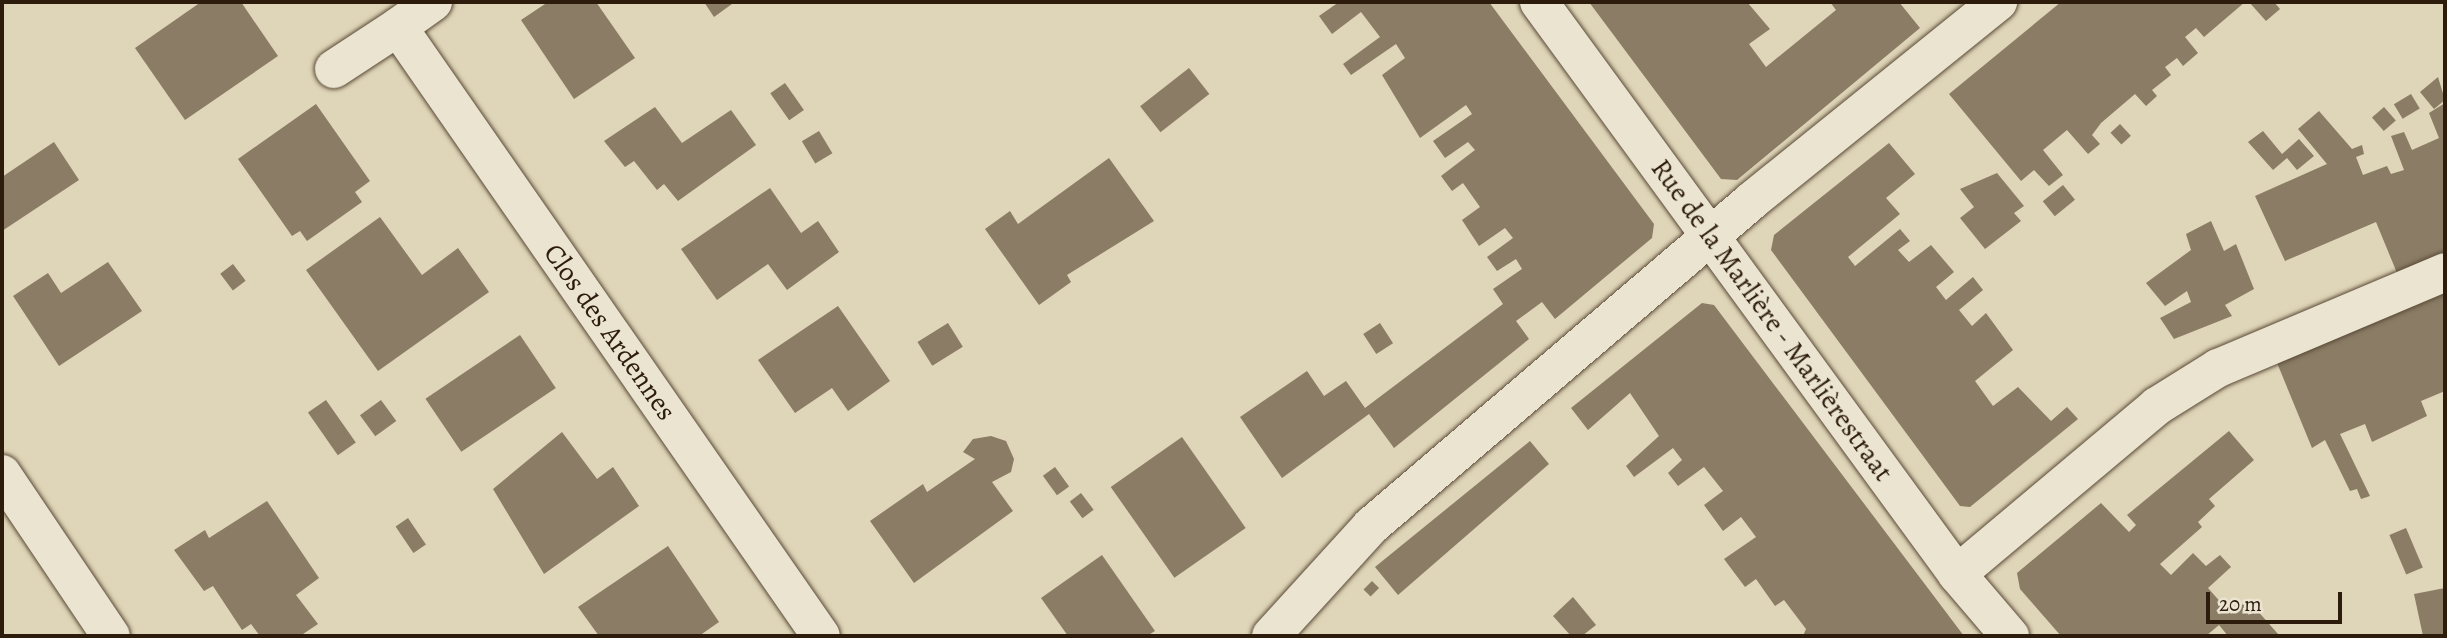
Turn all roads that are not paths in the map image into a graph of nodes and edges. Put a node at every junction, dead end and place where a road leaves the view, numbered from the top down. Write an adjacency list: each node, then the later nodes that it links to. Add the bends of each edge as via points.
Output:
1 (433, 2): 4 (street)
2 (1539, 2): 6 (street, Rue de la Marlière - Marlièrestraat)
3 (1998, 2): 6 (street)
4 (398, 27): 5 (street); 11 (street, Clos des Ardennes)
5 (334, 69)
6 (1711, 236): 9 (street, Rue de la Marlière - Marlièrestraat); 12 (street, via 1371,526)
7 (2445, 272): 9 (street, via 2218,368 2157,407)
8 (2, 474): 10 (street)
9 (1957, 574): 13 (street, Rue de la Marlière - Marlièrestraat)
10 (111, 636)
11 (821, 636)
12 (1271, 636)
13 (2010, 636)

